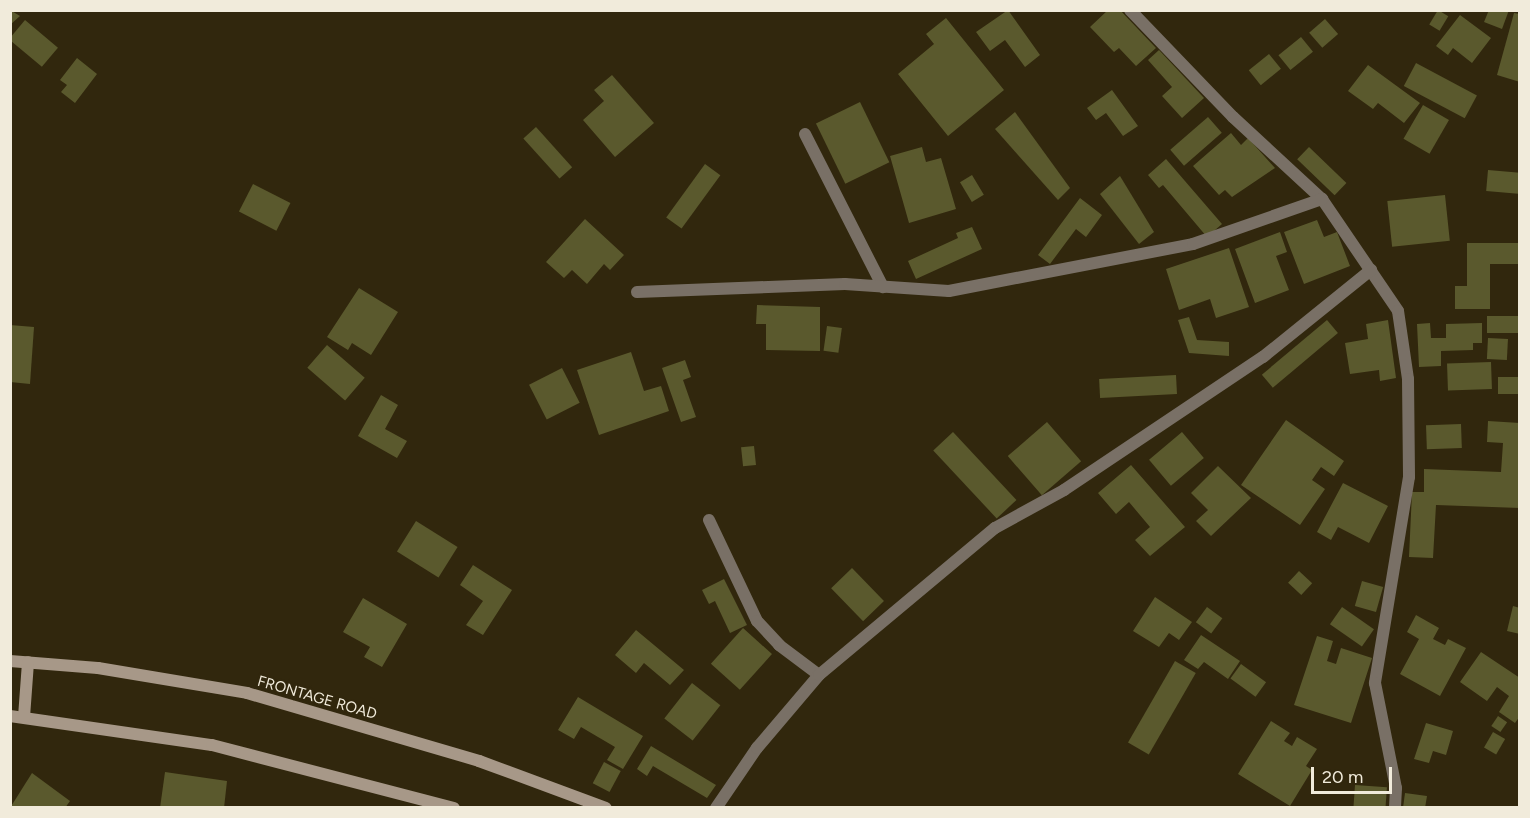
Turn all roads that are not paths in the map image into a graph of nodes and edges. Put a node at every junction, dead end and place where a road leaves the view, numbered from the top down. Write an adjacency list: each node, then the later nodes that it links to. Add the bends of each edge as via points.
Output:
1 (1130, 10): 3 (street, via 1233,117)
2 (805, 134): 5 (street)
3 (1322, 200): 4 (street); 5 (street, via 1193,244 1037,271 999,285 949,291)
4 (1371, 270): 10 (street, via 1263,357 1064,490 995,528); 16 (street, via 1398,311 1408,379 1408,477 1375,683 1396,788)
5 (883, 287): 6 (street, via 845,284)
6 (637, 292)
7 (709, 520): 10 (street, via 757,621 779,645)
8 (10, 661): 9 (main road, FRONTAGE ROAD)
9 (28, 662): 12 (main road); 14 (main road, FRONTAGE ROAD, via 98,668 247,693 479,761)
10 (819, 675): 15 (street, via 757,748)
11 (10, 716): 12 (main road)
12 (24, 717): 13 (main road, via 212,745)
13 (454, 807)
14 (606, 807)
15 (716, 807)
16 (1395, 807)

